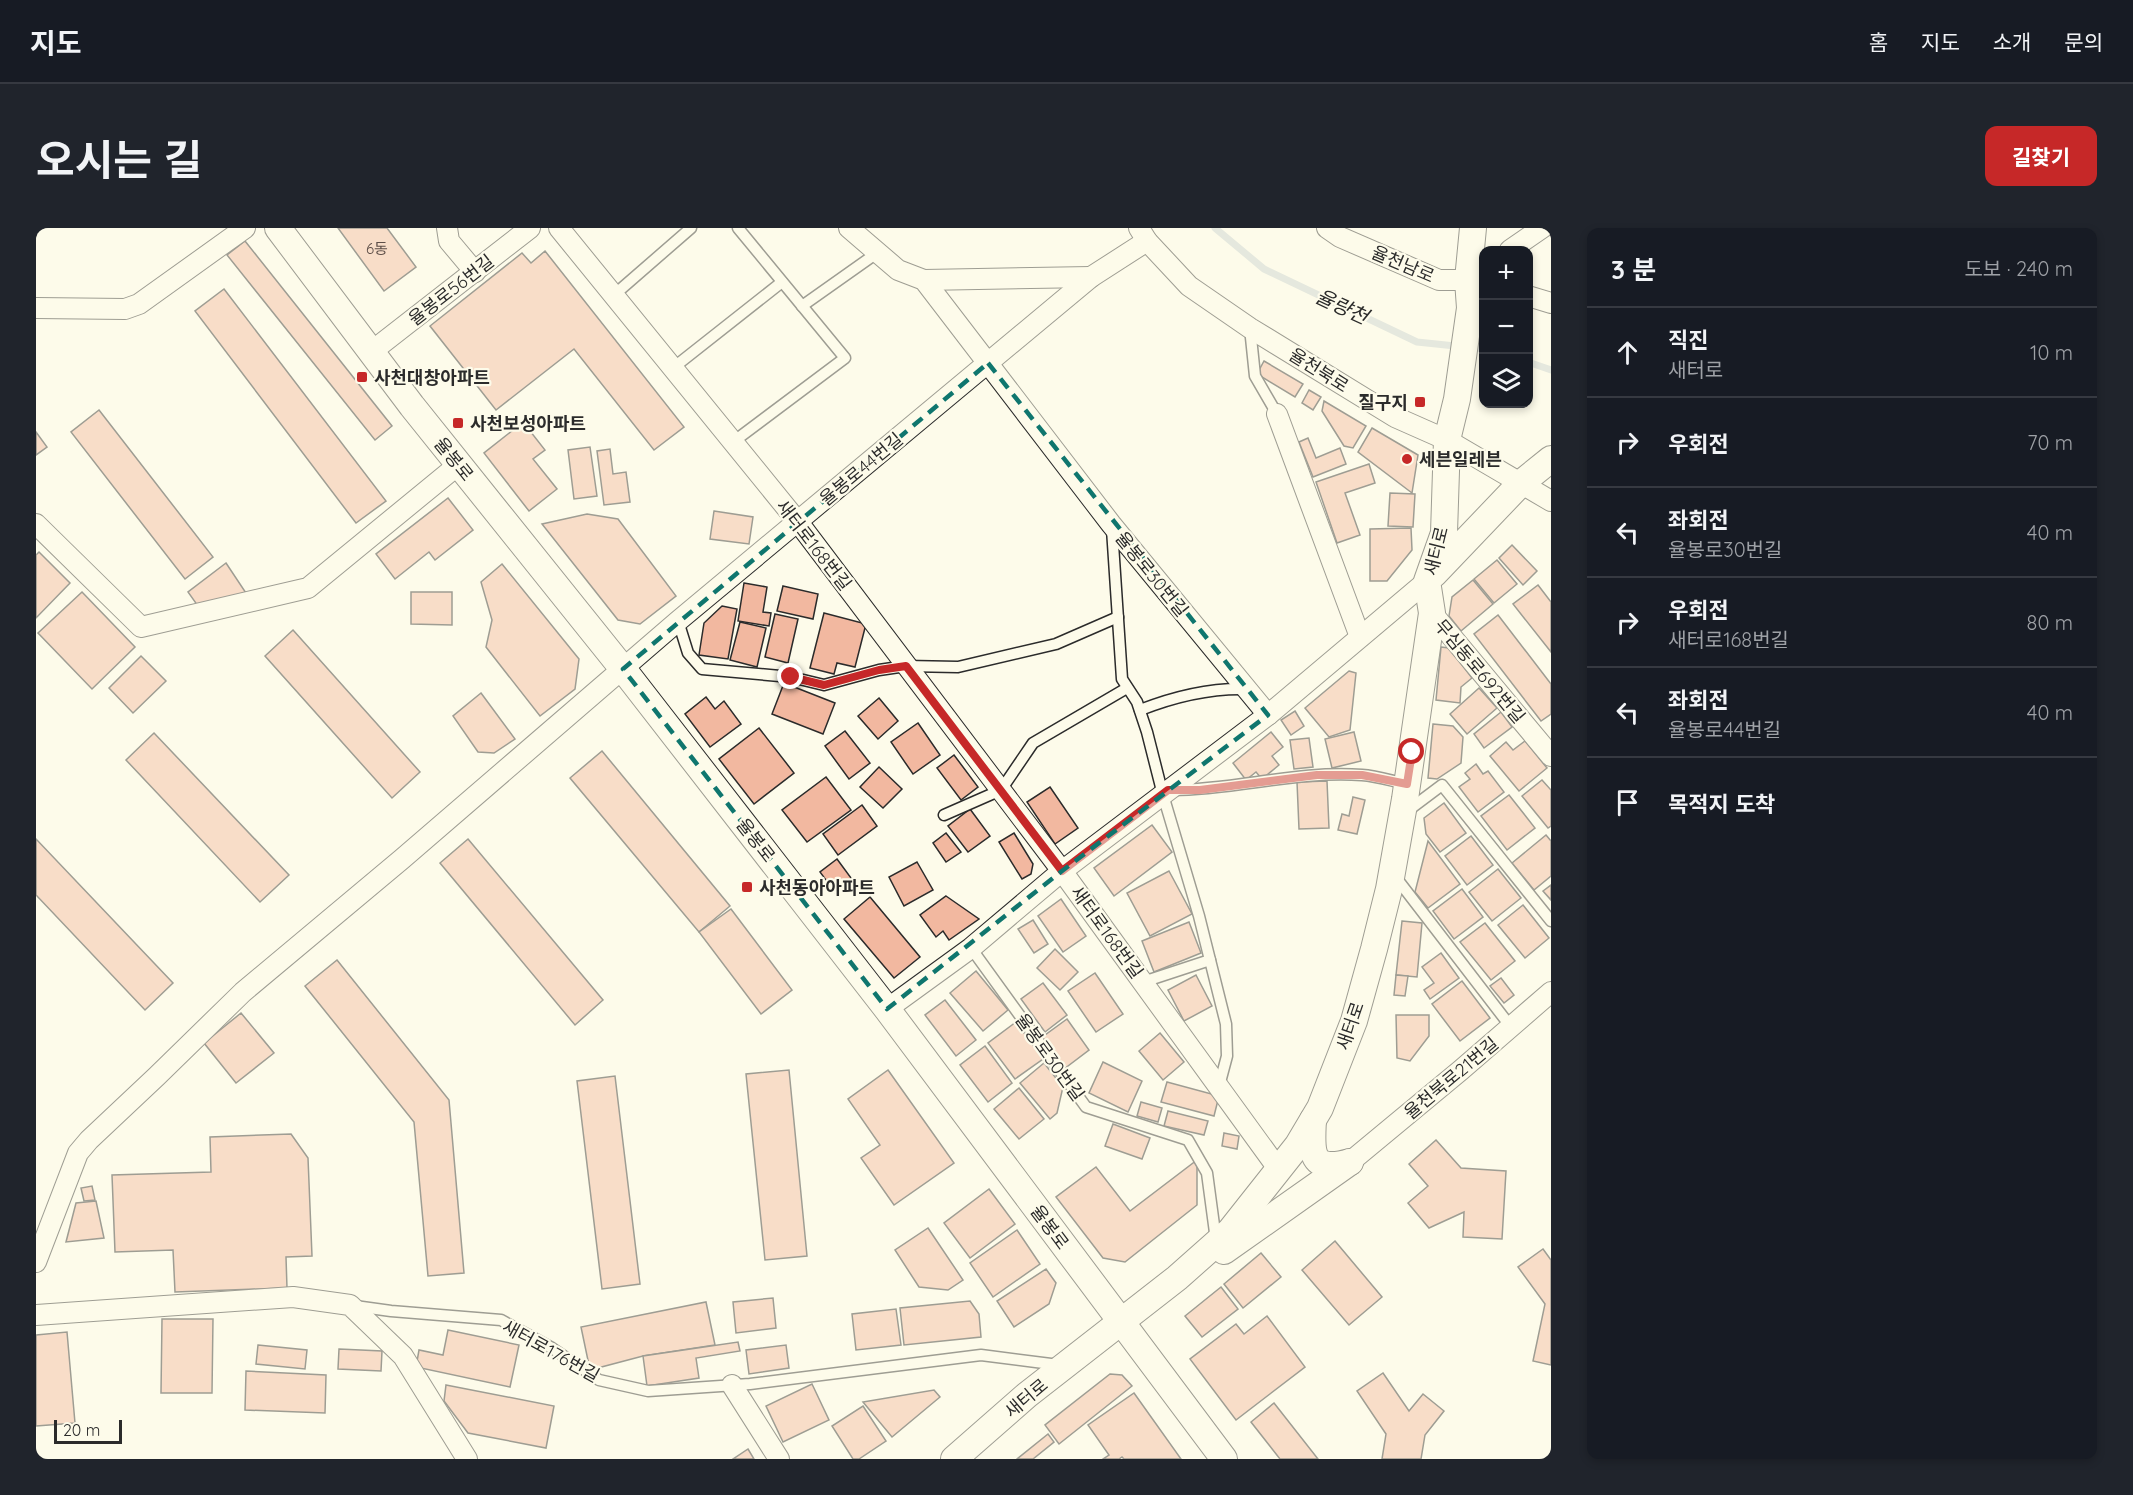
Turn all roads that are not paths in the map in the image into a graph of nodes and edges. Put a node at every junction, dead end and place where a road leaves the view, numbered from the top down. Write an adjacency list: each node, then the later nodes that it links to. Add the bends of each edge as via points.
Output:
1 (246, 228): 24 (street, via 139,304 125,309)
2 (278, 228): 26 (street, 율봉로)
3 (447, 228): 15 (street, via 449,241)
4 (530, 228): 15 (street, 율봉로56번길)
5 (560, 228): 20 (street, 새터로168번길)
6 (691, 228): 20 (lane)
7 (738, 228): 19 (lane)
8 (849, 228): 14 (street)
9 (1327, 228): 17 (street, 율천남로, via 1439,280)
10 (1473, 228): 17 (street, 새터로)
11 (1542, 228): 13 (street)
12 (1143, 234): 16 (street, 율봉로44번길); 25 (street, 율천북로, via 1189,286)
13 (1516, 246)
14 (877, 253): 18 (street, via 898,270); 23 (lane)
15 (475, 272): 26 (street, 율봉로56번길)
16 (1091, 277): 18 (street); 27 (street, 율봉로44번길)
17 (1478, 278): 30 (street, 새터로)
18 (924, 280): 27 (street)
19 (782, 282): 23 (lane); 28 (lane)
20 (614, 295): 28 (street, 새터로168번길)
21 (1533, 298): 22 (street)
22 (1551, 303)
23 (802, 306): 31 (lane, via 845,358)
24 (36, 308)
25 (1250, 328): 29 (lane, via 1255,376); 30 (street, 율천북로, via 1395,417)
26 (372, 352): 33 (street, 율봉로)
27 (988, 363): 36 (street, 율봉로44번길); 38 (street)
28 (674, 368): 31 (street, 새터로168번길)
29 (1277, 414): 43 (street)
30 (1447, 440): 34 (street, 율천북로); 39 (street, 새터로, via 1444,532)
31 (733, 442): 36 (street, 새터로168번길)
32 (1551, 459): 34 (street)
33 (458, 465): 37 (street, via 308,588 141,627); 45 (street, 율봉로)
34 (1520, 484): 35 (street, 율천북로); 39 (street)
35 (1551, 501)
36 (798, 522): 42 (street, 율봉로44번길); 44 (street, 새터로168번길)
37 (36, 524)
38 (1111, 524): 41 (lane, 율봉로30번길); 47 (street, 율봉로30번길)
39 (1427, 581): 40 (street, 새터로); 43 (street)
40 (1432, 613): 50 (street, 무심동로692번길); 51 (street, 새터로)
41 (1118, 617): 44 (lane, via 1056,644 958,667); 46 (lane, 율봉로30번길, via 1122,679)
42 (678, 621): 44 (lane, via 688,653 702,669 791,677 824,685); 45 (street, 율봉로44번길)
43 (1360, 638): 49 (street)
44 (906, 666): 52 (street, 새터로168번길)
45 (623, 669): 63 (street, 율봉로); 70 (street, 율봉로44번길, via 243,992 88,1140 78,1153)
46 (1127, 688): 48 (lane, 율봉로30번길); 52 (lane, via 1033,743)
47 (1247, 689): 48 (lane, via 1224,688); 49 (street, 율봉로30번길)
48 (1140, 710): 53 (lane, 율봉로30번길)
49 (1268, 715): 53 (street)
50 (1551, 756)
51 (1407, 784): 53 (lane, via 1362,775 1317,775); 55 (street, 새터로)
52 (1001, 790): 54 (lane); 56 (street, 새터로168번길)
53 (1165, 793): 56 (street); 60 (lane, 율봉로30번길)
54 (944, 815)
55 (1402, 815): 57 (street, 새터로); 58 (lane, via 1442,785)
56 (1062, 871): 59 (street); 61 (street, 새터로168번길)
57 (1392, 872): 64 (lane); 66 (street, 새터로, via 1354,1021)
58 (1551, 921)
59 (971, 948): 63 (street); 69 (lane, 율봉로30번길, via 1086,1107 1188,1140 1207,1173)
60 (1210, 960): 61 (lane); 65 (lane, 율봉로30번길, via 1226,1024 1227,1056)
61 (1143, 982): 65 (street, 새터로168번길)
62 (1551, 992): 64 (street, 율천북로21번길)
63 (888, 1009): 74 (street, 율봉로)
64 (1511, 1027): 67 (street, 율천북로21번길)
65 (1218, 1087): 68 (street, 새터로168번길)
66 (1313, 1120): 67 (street, via 1312,1152 1317,1160 1334,1167); 68 (street, 새터로)
67 (1350, 1162): 71 (street)
68 (1279, 1170): 69 (street, 새터로)
69 (1216, 1244): 71 (street, 새터로)
70 (36, 1262)
71 (1153, 1297): 74 (street, 새터로)
72 (350, 1305): 73 (street, 새터로176번길, via 293,1297); 76 (lane, 새터로176번길, via 501,1320 599,1380 648,1391); 77 (street, via 403,1356)
73 (36, 1315)
74 (1122, 1322): 75 (street, 새터로); 80 (street, 율봉로)
75 (1065, 1366): 76 (lane, 새터로176번길, via 981,1355); 79 (street, 새터로)
76 (732, 1385): 78 (street)
77 (467, 1459)
78 (779, 1459)
79 (954, 1459)
80 (1224, 1459)

